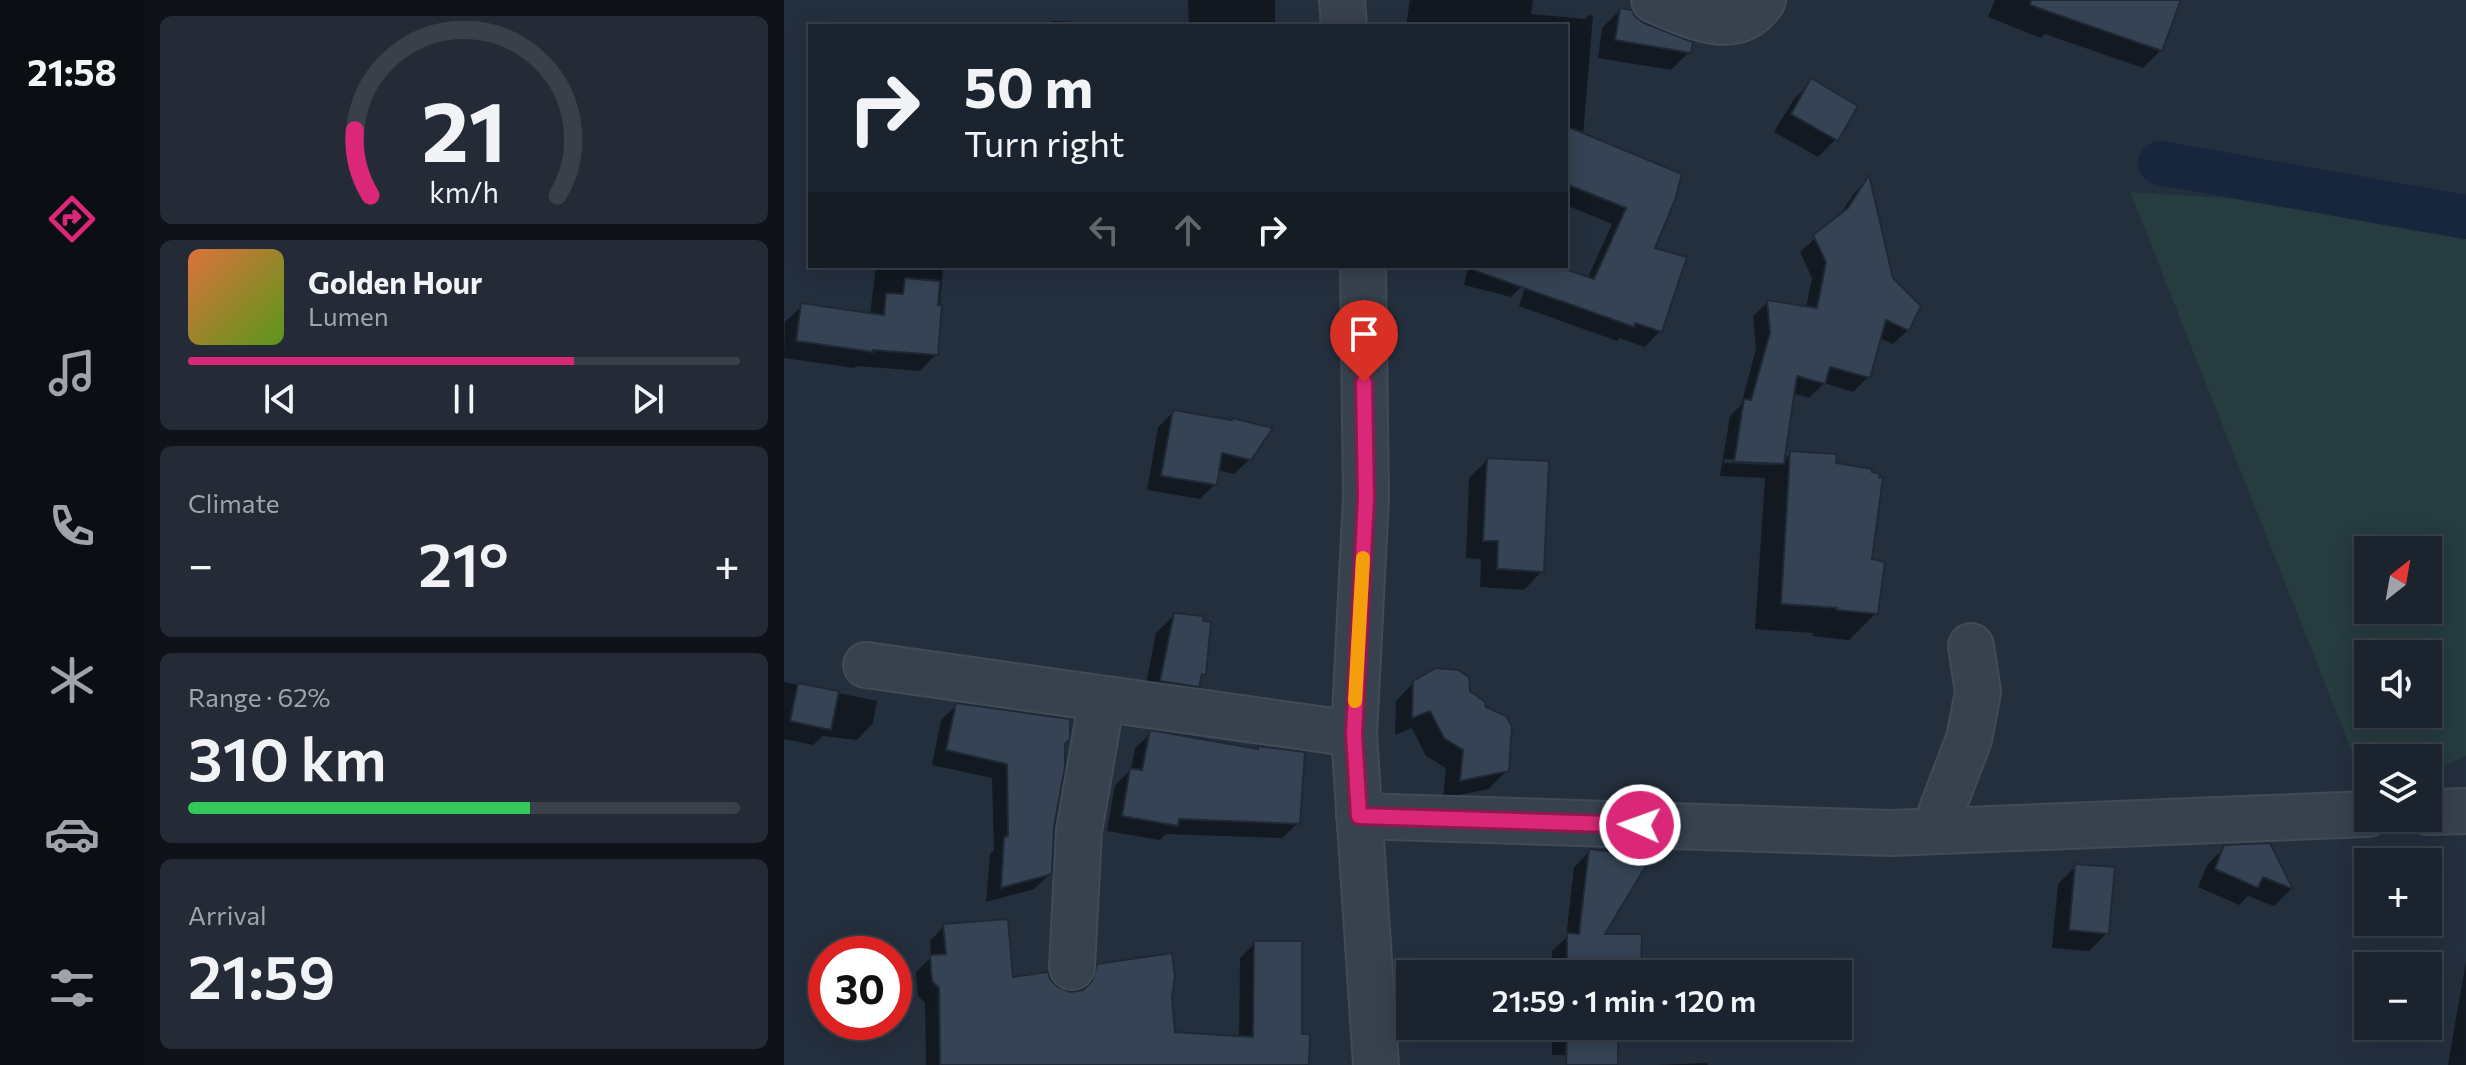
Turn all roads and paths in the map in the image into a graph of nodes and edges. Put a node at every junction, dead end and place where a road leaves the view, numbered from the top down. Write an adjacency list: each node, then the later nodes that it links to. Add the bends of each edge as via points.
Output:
1 (1342, 0): 4 (street)
2 (1654, 0): 3 (street, via 1703,20 1728,23 1756,11)
3 (1763, 0)
4 (1344, 24)
5 (1363, 268): 9 (street, via 1366,498)
6 (1971, 646): 14 (street, via 1978,692 1969,739 1941,812)
7 (866, 665): 8 (street)
8 (1102, 699): 9 (street); 15 (street, via 1079,831)
9 (1354, 734): 13 (street)
10 (2466, 811): 11 (street)
11 (2442, 812)
12 (2354, 815): 14 (street)
13 (1359, 816): 14 (street); 16 (street)
14 (1942, 831)
15 (1072, 967)
16 (1376, 1065)

